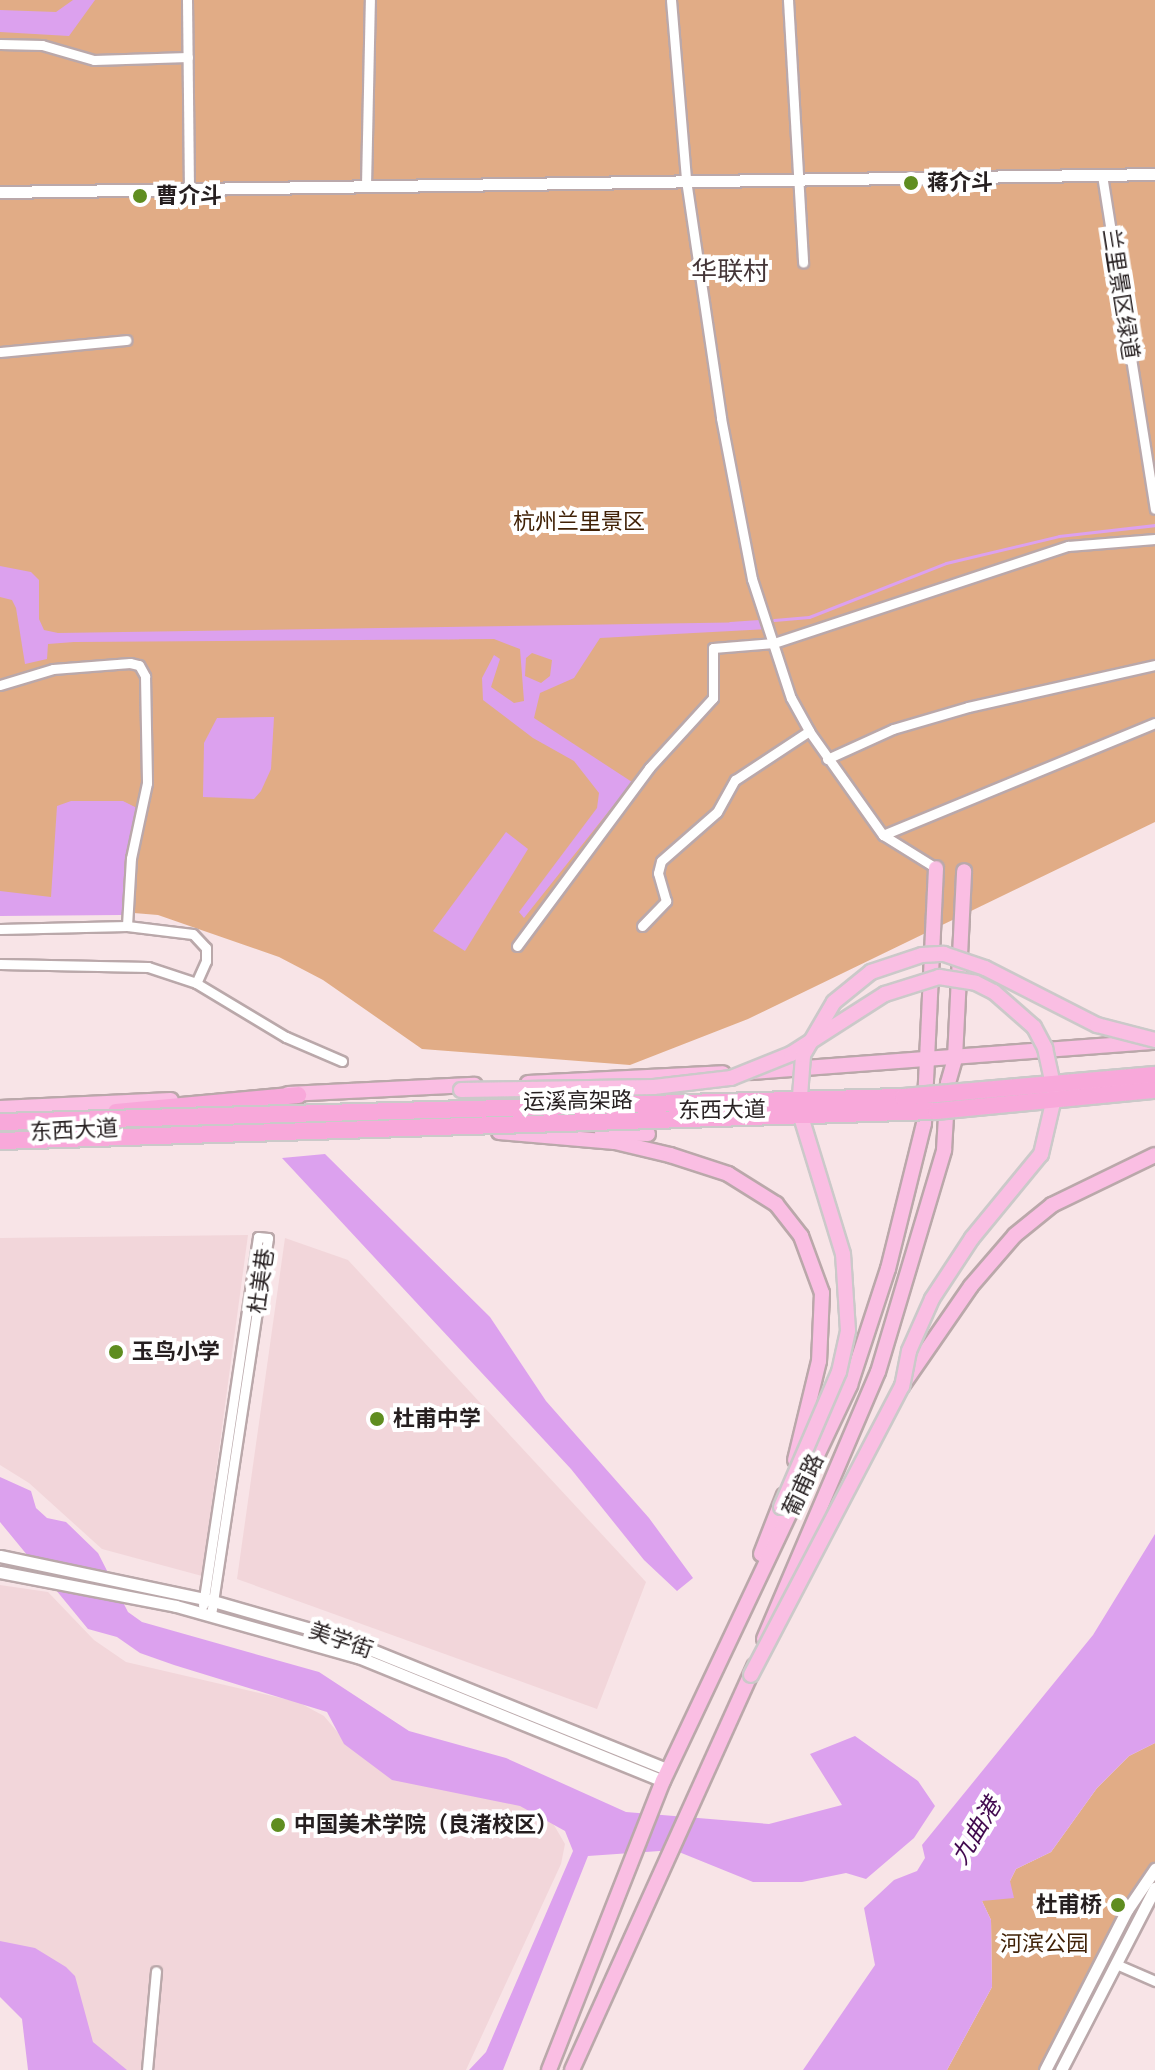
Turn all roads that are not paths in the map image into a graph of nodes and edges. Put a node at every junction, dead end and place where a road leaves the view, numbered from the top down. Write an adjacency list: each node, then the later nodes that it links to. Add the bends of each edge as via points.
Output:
1 (187, 0): 6 (street)
2 (370, 0): 11 (street)
3 (671, 0): 10 (street)
4 (788, 0): 9 (street)
5 (0, 44): 6 (street, via 42,45 94,60)
6 (188, 57): 12 (street)
7 (1155, 174): 8 (street)
8 (1102, 175): 9 (street); 17 (street, 兰里景区绿道)
9 (797, 179): 10 (street); 14 (street)
10 (686, 180): 11 (street); 19 (street, via 726,445 752,579)
11 (366, 186): 12 (street)
12 (189, 189): 13 (street)
13 (0, 192)
14 (803, 263)
15 (126, 340): 16 (street)
16 (0, 352)
17 (1155, 509)
18 (1155, 539): 19 (street, via 1068,546)
19 (774, 643): 23 (street, via 791,698); 31 (street, via 713,648 713,698 649,768)
20 (1155, 665): 24 (street, via 968,707 893,729)
21 (0, 685): 28 (street, via 53,669 130,663 139,665 145,676 147,783 131,858)
22 (1155, 723): 25 (street)
23 (809, 731): 24 (street); 29 (street, via 735,780 717,812 661,861 658,873 666,901)
24 (827, 759): 25 (street)
25 (883, 835): 26 (street)
26 (936, 868): 36 (main road, 葡甫路)
27 (964, 871): 35 (main road, 葡甫路)
28 (127, 926): 30 (street); 33 (street, via 193,934 206,948)
29 (642, 926)
30 (0, 929)
31 (517, 946)
32 (0, 964): 33 (street, via 112,963 148,967)
33 (196, 983): 37 (street, via 286,1037)
34 (1155, 1041): 35 (main road); 55 (main road, bridge, via 1097,1025 985,968 944,954 922,955 871,972 844,991 817,1023 803,1055 799,1110 843,1254 848,1331 839,1372)
35 (955, 1058): 36 (main road); 42 (main road, 葡甫路)
36 (927, 1060): 43 (main road, 葡甫路); 44 (main road)
37 (342, 1061)
38 (1155, 1075): 45 (highway, 运溪高架路, bridge, via 903,1097)
39 (1155, 1082): 42 (main road, 东西大道)
40 (1155, 1090): 51 (highway, 运溪高架路, bridge, via 936,1111)
41 (298, 1095): 45 (highway, bridge); 54 (main road, bridge, via 705,1083 764,1068 905,986 939,977 976,983 1008,1002 1034,1027 1052,1068 1053,1120 1034,1166 972,1238 932,1299 909,1351)
42 (947, 1102): 43 (main road, 东西大道); 60 (main road, 葡甫路, via 944,1150 878,1372 791,1568)
43 (925, 1103): 48 (main road, 东西大道); 61 (main road, 葡甫路, via 912,1183 850,1385)
44 (0, 1108)
45 (19, 1121): 46 (highway, 运溪高架路, bridge)
46 (0, 1122)
47 (499, 1132): 49 (main road); 50 (main road, bridge); 55 (main road, bridge, via 615,1142 697,1162 755,1188 791,1221 818,1272 824,1324 812,1408)
48 (0, 1133)
49 (648, 1134)
50 (302, 1135): 51 (highway, bridge)
51 (21, 1140): 52 (highway, 运溪高架路, bridge)
52 (0, 1141)
53 (1155, 1155): 54 (main road, via 1052,1205 1015,1235 971,1286)
54 (902, 1386): 60 (main road, bridge)
55 (781, 1507): 61 (main road)
56 (0, 1556): 58 (street, 美学街)
57 (0, 1572): 59 (street, 美学街)
58 (209, 1600): 58 (street, 杜美巷, via 258,1237 268,1238); 59 (street, 杜美巷); 62 (street, 美学街, via 342,1638)
59 (207, 1613): 62 (street, 美学街, via 358,1657)
60 (751, 1675): 70 (main road, 葡甫路)
61 (690, 1721): 62 (main road, 葡甫路)
62 (666, 1776): 69 (main road, 葡甫路)
63 (1155, 1869): 71 (street, via 1127,1910)
64 (1155, 1888): 65 (street)
65 (1116, 1964): 67 (street); 72 (street)
66 (156, 1971): 68 (street)
67 (1155, 1981)
68 (147, 2070)
69 (549, 2070)
70 (572, 2070)
71 (1045, 2070)
72 (1061, 2070)

